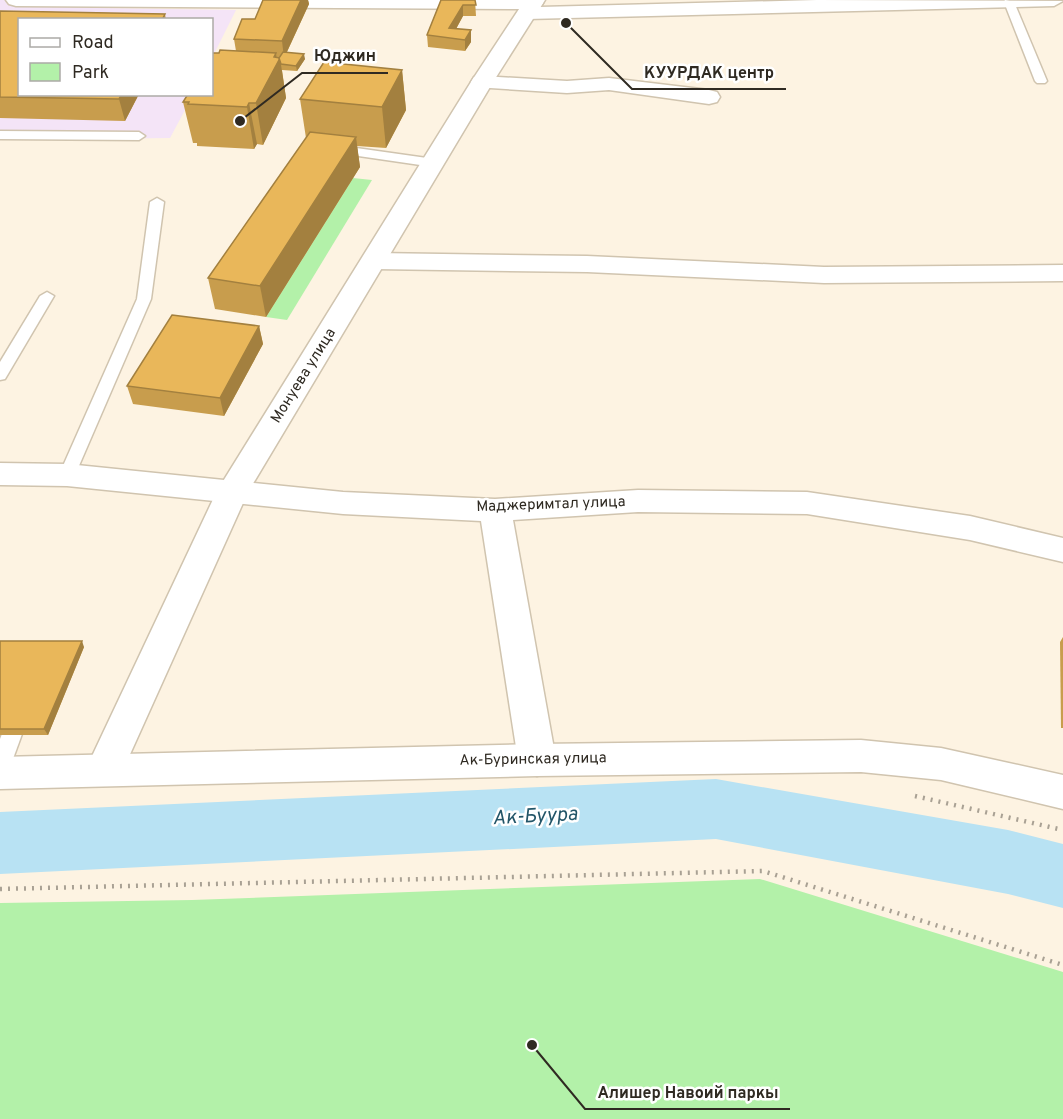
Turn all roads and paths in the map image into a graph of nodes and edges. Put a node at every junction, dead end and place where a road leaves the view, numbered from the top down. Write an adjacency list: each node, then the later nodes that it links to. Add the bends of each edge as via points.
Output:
1 (16, 0): 2 (street)
2 (92, 0): 5 (street)
3 (1054, 0): 4 (street)
4 (1009, 2): 5 (street); 6 (lane)
5 (532, 6): 7 (street, Монуева улица)
6 (1041, 81)
7 (482, 82): 8 (street, via 567,87 609,84); 12 (street, Монуева улица)
8 (709, 97)
9 (0, 135): 10 (lane)
10 (139, 136)
11 (318, 147): 12 (lane)
12 (434, 163): 14 (street, Монуева улица)
13 (157, 202): 19 (lane, via 144,299)
14 (375, 261): 15 (street, via 587,264 824,275); 20 (street, Монуева улица)
15 (1063, 273)
16 (47, 296): 17 (lane)
17 (0, 375)
18 (0, 474): 19 (street, Маджеримтал улица)
19 (67, 475): 20 (street, Маджеримтал улица)
20 (233, 490): 21 (street, Маджеримтал улица, via 343,503); 26 (street, Монуева улица)
21 (495, 510): 22 (street, Маджеримтал улица, via 638,501 807,503 970,528); 24 (street)
22 (1063, 550)
23 (26, 698): 25 (lane)
24 (537, 760): 26 (street, Ак-Буринская улица); 28 (street, Ак-Буринская улица, via 861,756 941,764)
25 (0, 766)
26 (105, 768): 27 (street, Ак-Буринская улица)
27 (0, 773)
28 (1063, 792)
29 (0, 889): 30 (path, via 763,871)
30 (1063, 965)

